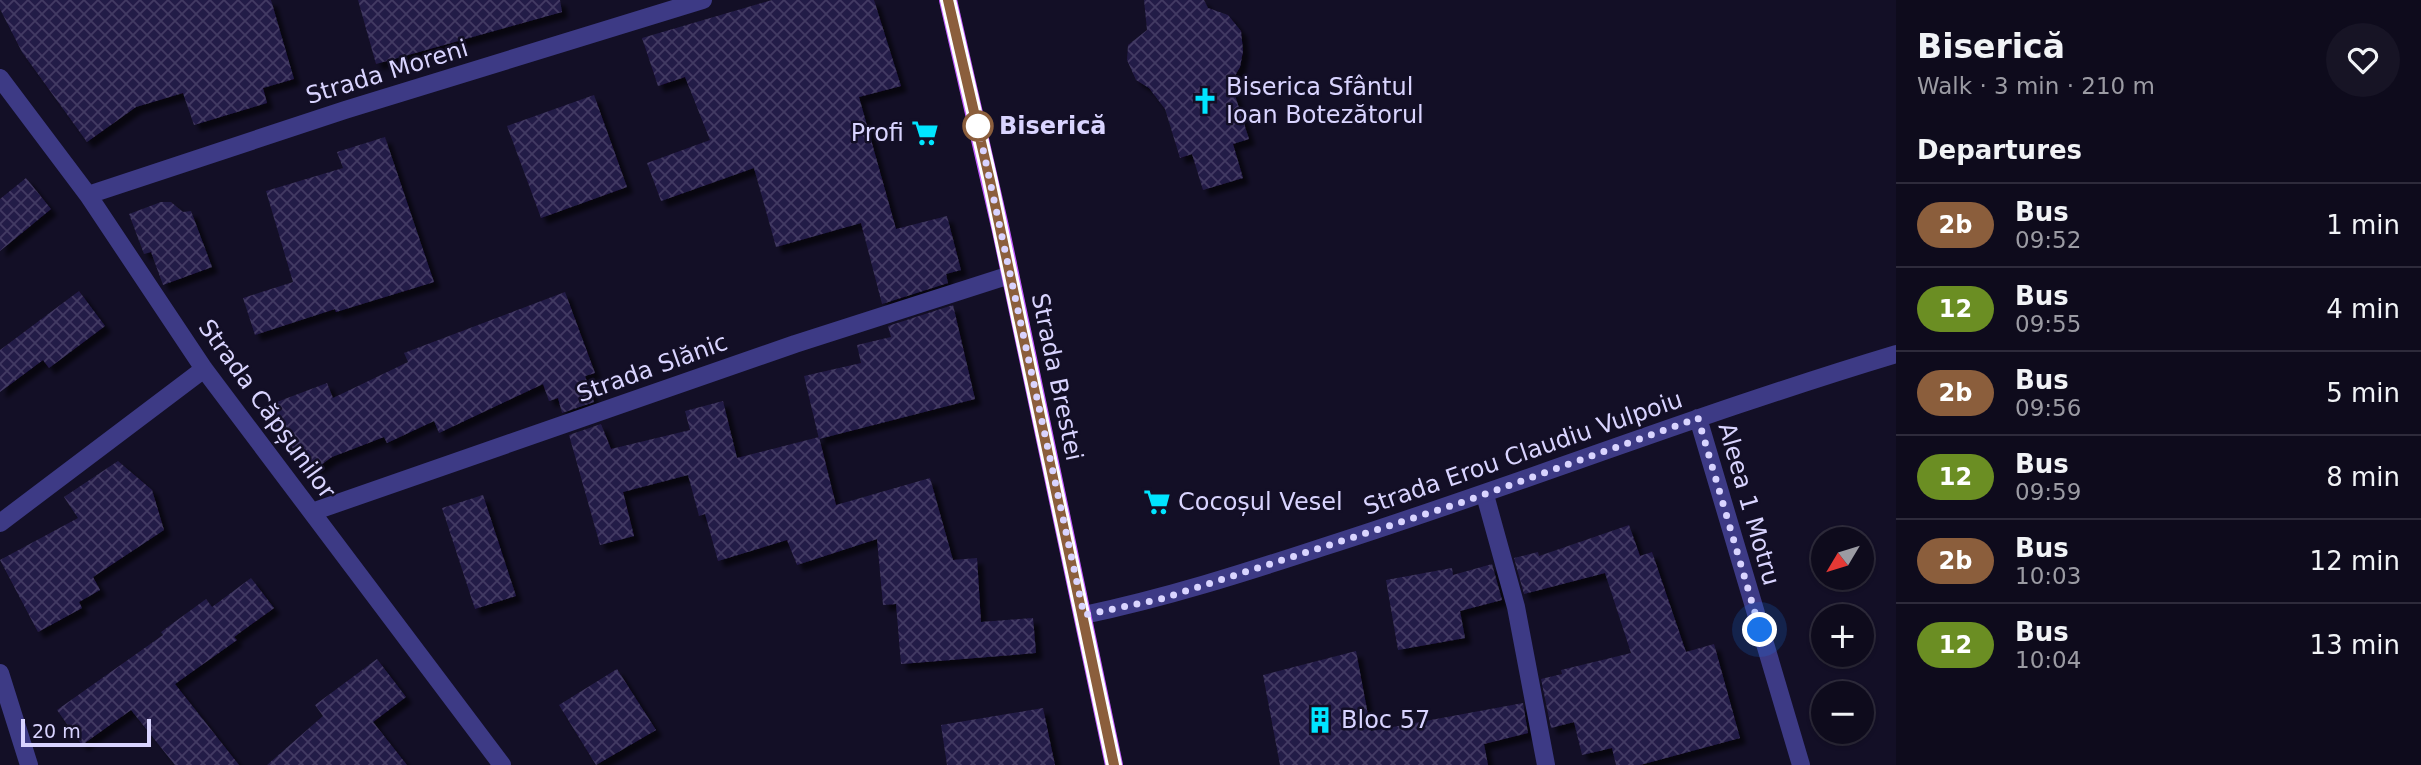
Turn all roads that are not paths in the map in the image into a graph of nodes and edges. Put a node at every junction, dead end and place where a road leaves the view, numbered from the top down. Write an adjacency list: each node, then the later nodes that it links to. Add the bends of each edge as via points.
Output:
1 (703, 0): 4 (street, Strada Moreni)
2 (948, 0): 5 (main road, Strada Brestei)
3 (0, 78): 4 (street, Strada Căpșunilor)
4 (88, 194): 7 (street, Strada Căpșunilor)
5 (1010, 275): 10 (street, Strada Slănic, via 794,344); 12 (main road, Strada Brestei)
6 (1896, 354): 8 (street, Strada Erou Claudiu Vulpoiu)
7 (204, 369): 10 (street, Strada Căpșunilor); 11 (street)
8 (1698, 418): 9 (street, Strada Erou Claudiu Vulpoiu); 18 (street, Aleea 1 Motru)
9 (1485, 495): 12 (street, Strada Erou Claudiu Vulpoiu, via 1161,599); 17 (street, via 1516,607)
10 (312, 512): 15 (street, Strada Căpșunilor)
11 (0, 523)
12 (1084, 615): 16 (main road, Strada Brestei)
13 (0, 673): 14 (street)
14 (29, 765)
15 (502, 765)
16 (1114, 765)
17 (1546, 765)
18 (1801, 765)

